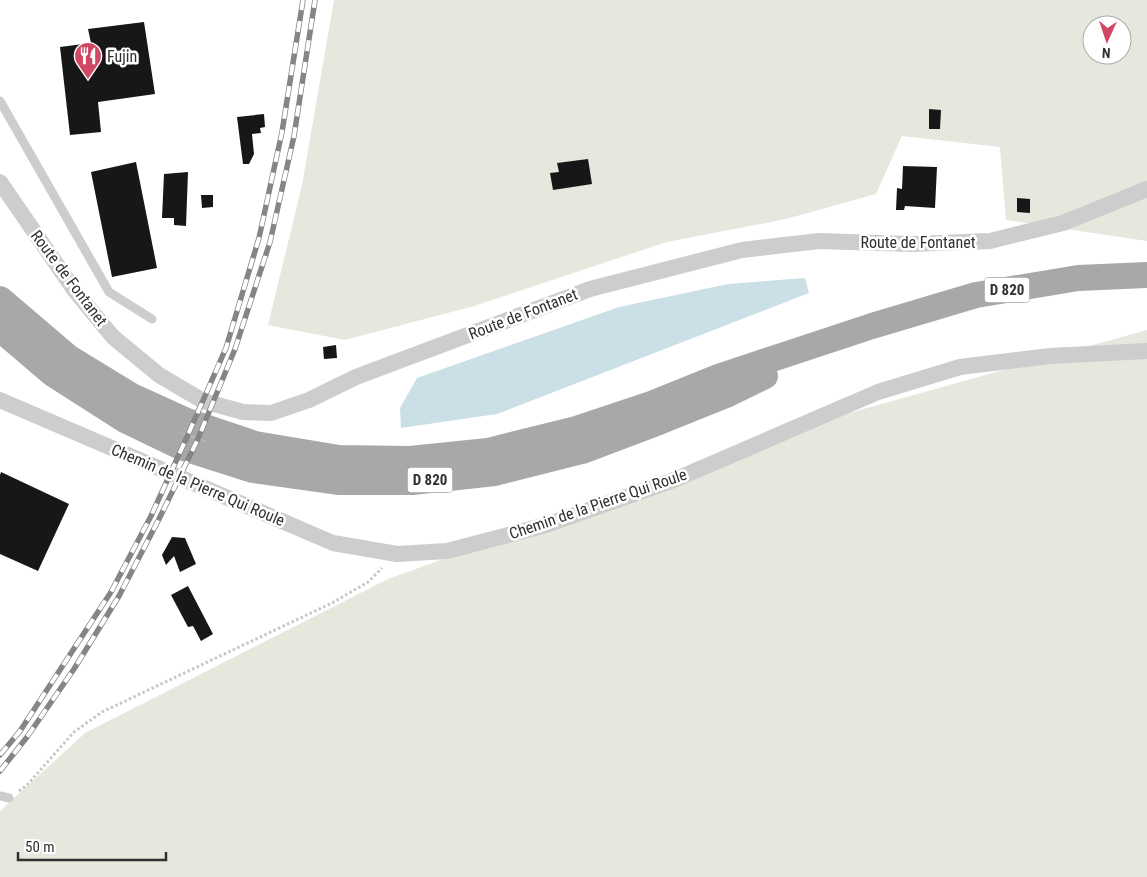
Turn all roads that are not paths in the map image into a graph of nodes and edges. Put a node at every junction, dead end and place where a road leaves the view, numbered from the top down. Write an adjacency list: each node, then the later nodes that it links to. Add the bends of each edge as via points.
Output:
1 (0, 101): 6 (lane, via 109,292)
2 (0, 182): 3 (street, Route de Fontanet, via 74,291 113,337 159,375 203,401 244,412 271,413 309,400 356,377 600,286 742,250 819,241 911,244 990,241 1064,223)
3 (1147, 189)
4 (1147, 275): 7 (main road, D 820, via 1078,278 976,295)
5 (0, 299): 7 (main road, D 820, via 68,357 132,396 187,421 255,444 339,458 410,459 497,449 576,429)
6 (152, 319)
7 (872, 326): 8 (main road, D 820, via 726,395 582,451 495,473 412,482 338,482 253,470 181,447 125,420 52,374)
8 (0, 329)
9 (1147, 351): 10 (street, Chemin de la Pierre Qui Roule, via 1050,356 960,367 878,392 674,480 546,525 447,551 397,554 333,543)
10 (0, 400)
11 (0, 796): 12 (lane)
12 (9, 798)

